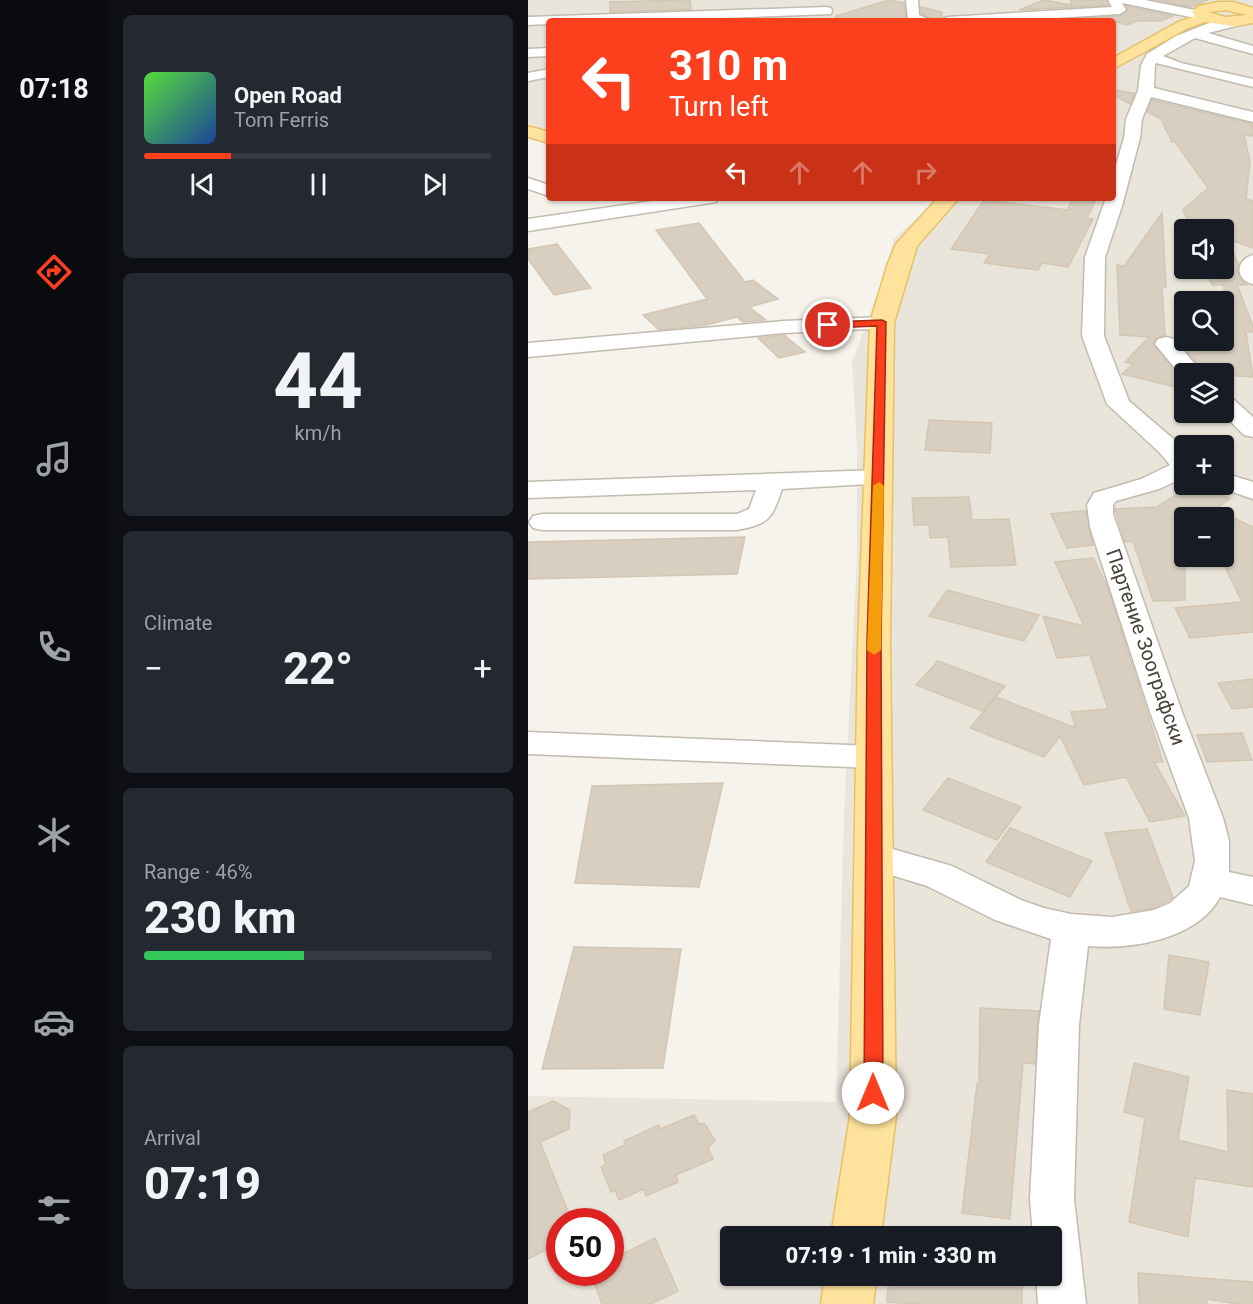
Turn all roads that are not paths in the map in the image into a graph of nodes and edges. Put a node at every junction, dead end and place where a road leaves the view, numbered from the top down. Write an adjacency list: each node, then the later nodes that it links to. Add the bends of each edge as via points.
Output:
1 (912, 0): 8 (street)
2 (1114, 0): 9 (street, via 1120,10)
3 (1126, 0): 10 (street, via 1175,9)
4 (827, 11): 6 (street)
5 (1247, 14): 10 (main road)
6 (773, 17): 7 (street)
7 (712, 18)
8 (916, 18)
9 (994, 18)
10 (1205, 20): 13 (street); 16 (street); 17 (main road)
11 (528, 21): 12 (street)
12 (546, 21)
13 (1253, 50)
14 (546, 52): 15 (street)
15 (528, 53)
16 (1152, 57): 20 (street); 21 (street)
17 (1116, 63)
18 (546, 73): 19 (street)
19 (528, 76)
20 (1253, 83)
21 (1146, 91): 22 (street); 25 (street, via 1134,119)
22 (1253, 117)
23 (528, 183): 24 (street)
24 (546, 189)
25 (1116, 195)
26 (581, 201): 30 (street)
27 (689, 201): 30 (street)
28 (946, 201): 34 (main road, via 907,244)
29 (1114, 201): 40 (street, via 1095,257 1093,336 1119,404)
30 (611, 212): 31 (street)
31 (528, 225)
32 (1253, 261): 33 (street, via 1249,273)
33 (1253, 278)
34 (882, 322): 36 (street); 42 (main road)
35 (1166, 344): 37 (street)
36 (528, 350)
37 (1182, 363)
38 (1234, 412): 39 (street)
39 (1253, 430)
40 (1174, 454)
41 (1174, 474): 51 (street, Партение Зоографски, via 1107,496 1099,504 1103,527 1167,714 1189,766 1214,851)
42 (879, 478): 43 (street); 49 (main road)
43 (772, 482): 45 (street); 47 (street, via 761,513 738,522)
44 (1234, 484): 46 (street)
45 (528, 490)
46 (1253, 491)
47 (543, 522)
48 (528, 743): 49 (street)
49 (873, 757): 50 (main road)
50 (875, 857): 53 (street, Партение Зоографски, via 939,876 1039,922); 54 (main road, via 873,1116)
51 (1210, 881): 52 (street); 53 (street, Партение Зоографски, via 1196,905 1176,918 1111,933)
52 (1253, 891)
53 (1071, 929): 57 (street, via 1059,1025 1052,1199)
54 (857, 1226)
55 (849, 1286): 56 (main road)
56 (847, 1304)
57 (1062, 1304)

